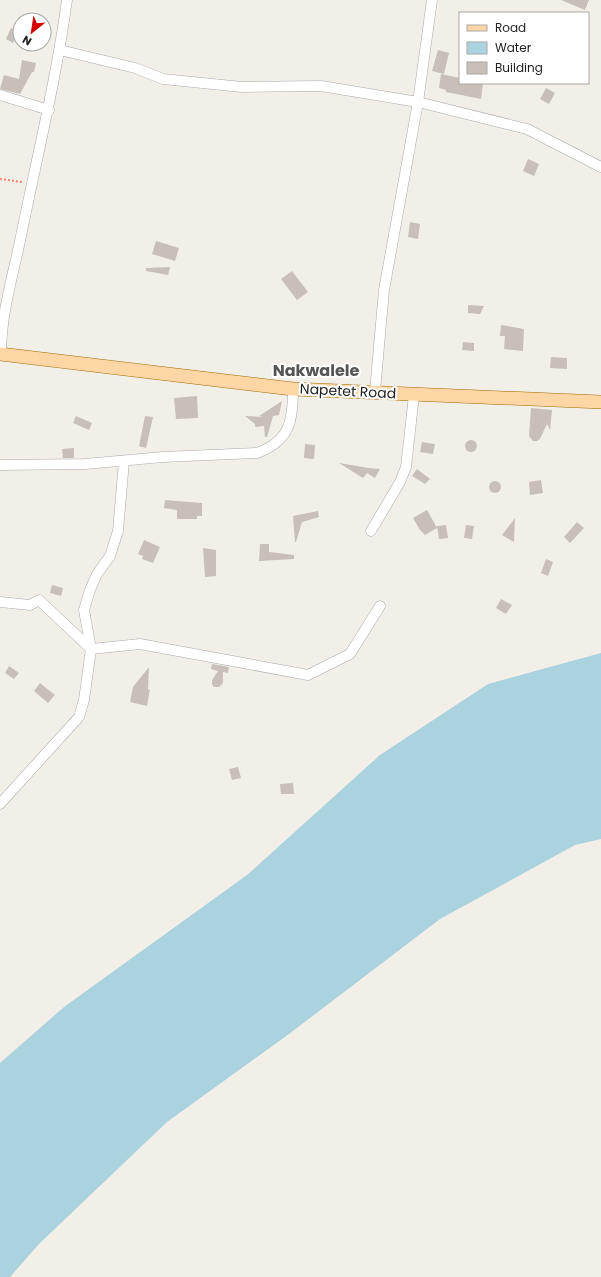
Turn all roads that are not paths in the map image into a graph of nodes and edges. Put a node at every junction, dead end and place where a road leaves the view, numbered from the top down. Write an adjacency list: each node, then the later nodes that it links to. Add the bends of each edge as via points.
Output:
1 (67, 0): 3 (street)
2 (432, 0): 5 (street)
3 (60, 50): 5 (street, via 135,68 164,79 242,87 321,86); 6 (street)
4 (0, 95): 6 (street)
5 (418, 102): 7 (street, via 527,129); 10 (street, via 384,290)
6 (49, 110): 8 (street, via 5,306)
7 (601, 167)
8 (0, 354): 9 (main road, Napetet Road)
9 (293, 389): 10 (main road, Napetet Road); 13 (street, via 293,405 284,437 266,450 257,453)
10 (375, 391): 11 (main road, Napetet Road)
11 (414, 395): 12 (main road, Napetet Road); 15 (street, via 406,467)
12 (601, 402)
13 (124, 461): 14 (street, via 48,466); 18 (street, via 118,531 110,556 97,574 84,610)
14 (0, 465)
15 (371, 531)
16 (0, 602): 18 (street, via 30,605 38,600)
17 (380, 606): 18 (street, via 350,654 308,675 140,644)
18 (92, 649): 19 (street, via 79,717)
19 (0, 804)

